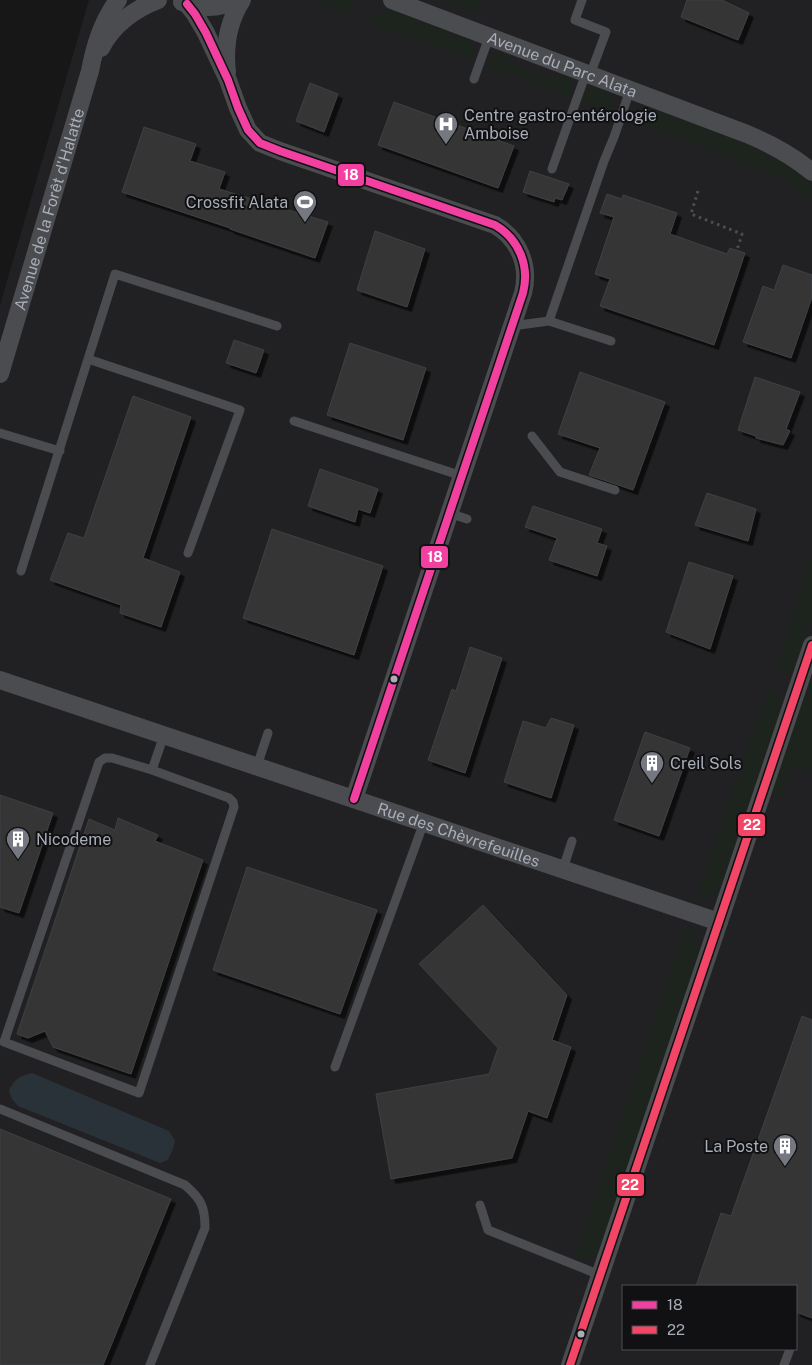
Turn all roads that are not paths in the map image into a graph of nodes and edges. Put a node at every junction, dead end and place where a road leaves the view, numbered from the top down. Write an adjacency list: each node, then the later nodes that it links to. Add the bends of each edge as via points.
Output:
1 (118, 0): 9 (street, Avenue de la Forêt d'Halatte, via 102,26)
2 (158, 0): 9 (street, Avenue de la Forêt d'Halatte, via 131,14 114,30)
3 (237, 0): 7 (street, via 214,7)
4 (242, 0): 12 (street, via 228,32)
5 (392, 0): 8 (street, Avenue du Parc Alata, via 420,6)
6 (582, 0): 10 (lane, via 575,20 606,32)
7 (183, 2): 12 (street, via 201,24)
8 (489, 37): 10 (street, Avenue du Parc Alata); 11 (lane)
9 (90, 71): 21 (street, Avenue de la Forêt d'Halatte)
10 (588, 74): 13 (street, Avenue du Parc Alata); 14 (lane)
11 (474, 79)
12 (228, 80): 18 (street, via 248,130 260,143 484,220 503,230 522,255 526,273 526,283)
13 (630, 90): 15 (street, Avenue du Parc Alata, via 772,144); 16 (lane)
14 (552, 169)
15 (812, 172)
16 (549, 322): 18 (lane); 19 (lane)
17 (277, 326): 20 (lane, via 115,274)
18 (512, 326): 26 (street)
19 (611, 342)
20 (88, 359): 25 (lane); 30 (lane, via 240,410)
21 (0, 374)
22 (294, 421): 26 (lane)
23 (0, 433): 25 (lane)
24 (532, 436): 27 (lane, via 560,472)
25 (60, 451): 31 (lane)
26 (462, 476): 28 (street)
27 (616, 490)
28 (449, 513): 29 (lane); 38 (street)
29 (467, 519)
30 (188, 553)
31 (21, 572)
32 (812, 645): 42 (street)
33 (0, 680): 35 (street, Rue des Chèvrefeuilles)
34 (268, 733): 36 (lane)
35 (164, 735): 36 (street, Rue des Chèvrefeuilles); 37 (lane)
36 (257, 766): 38 (street, Rue des Chèvrefeuilles)
37 (152, 770): 37 (lane, via 112,758 99,762 4,1042 139,1092 234,807 229,798)
38 (354, 799): 39 (street, Rue des Chèvrefeuilles)
39 (424, 822): 41 (street, Rue des Chèvrefeuilles); 43 (lane)
40 (572, 841): 41 (lane)
41 (564, 870): 42 (street, Rue des Chèvrefeuilles)
42 (718, 922): 46 (street)
43 (335, 1066)
44 (0, 1109): 48 (lane, via 185,1185 202,1203 205,1228)
45 (480, 1205): 46 (lane, via 488,1230)
46 (600, 1275): 49 (street)
47 (790, 1350): 50 (lane)
48 (150, 1365)
49 (570, 1365)
50 (784, 1365)

